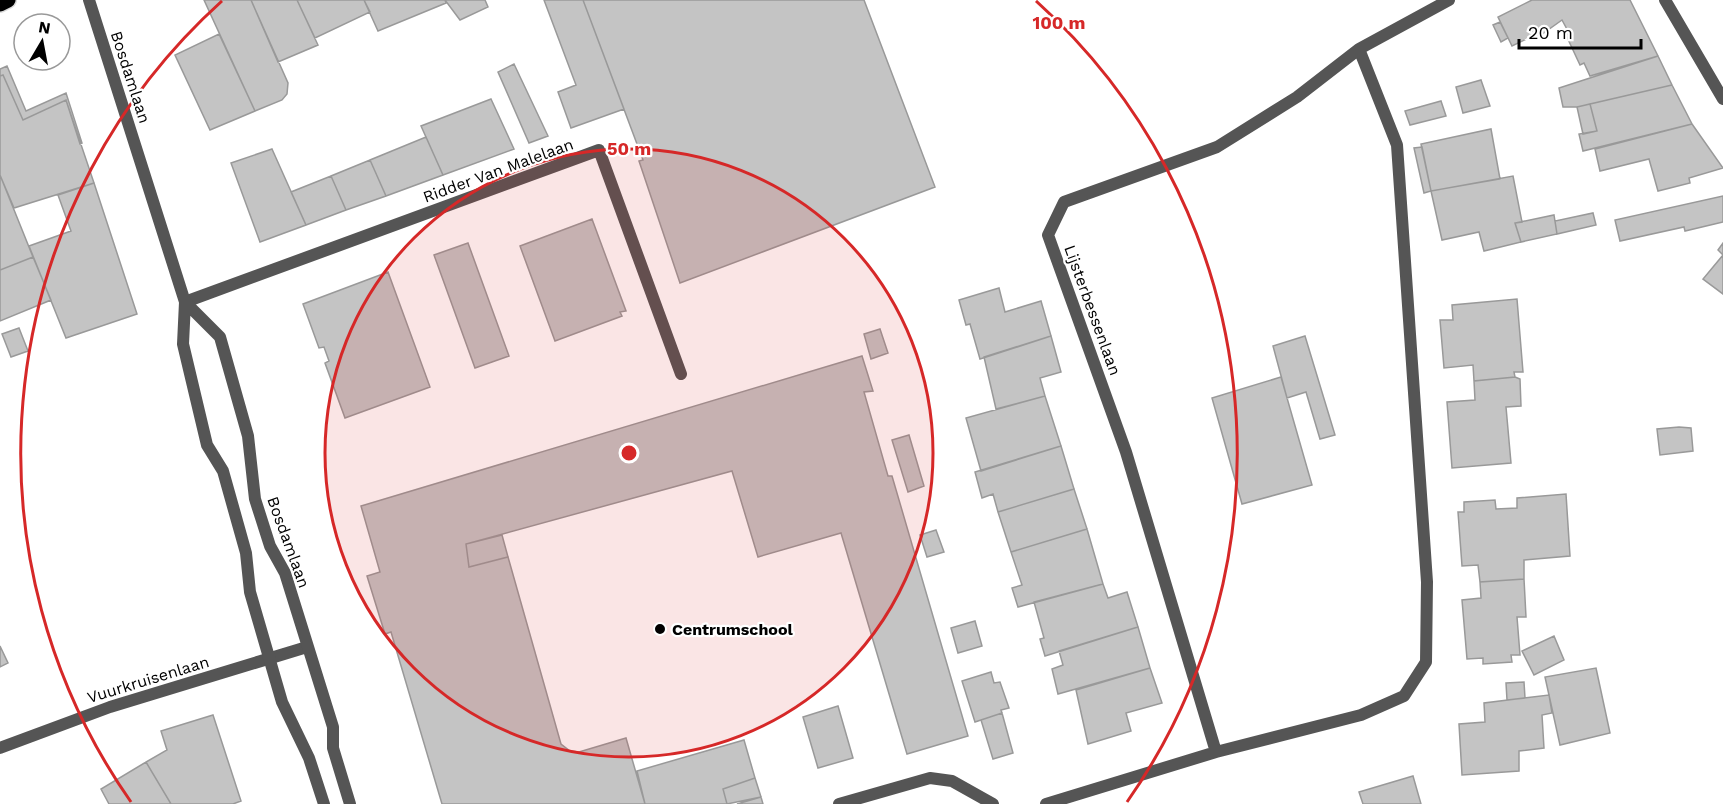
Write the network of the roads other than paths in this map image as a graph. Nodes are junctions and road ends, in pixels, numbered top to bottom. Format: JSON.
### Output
{"nodes":[{"id":1,"x":8,"y":0,"type":"edge"},
{"id":2,"x":89,"y":0,"type":"edge"},
{"id":3,"x":1449,"y":0,"type":"edge"},
{"id":4,"x":1665,"y":0,"type":"edge"},
{"id":5,"x":0,"y":4,"type":"edge"},
{"id":6,"x":1359,"y":49,"type":"junction"},
{"id":7,"x":1723,"y":99,"type":"edge"},
{"id":8,"x":185,"y":302,"type":"junction"},
{"id":9,"x":681,"y":374,"type":"dead end"},
{"id":10,"x":307,"y":647,"type":"junction"},
{"id":11,"x":270,"y":659,"type":"junction"},
{"id":12,"x":0,"y":748,"type":"edge"},
{"id":13,"x":1216,"y":752,"type":"junction"},
{"id":14,"x":324,"y":804,"type":"edge"},
{"id":15,"x":350,"y":804,"type":"edge"},
{"id":16,"x":839,"y":804,"type":"edge"},
{"id":17,"x":993,"y":804,"type":"edge"},
{"id":18,"x":1046,"y":804,"type":"edge"}],
"edges":[{"from":1,"to":5,"type":"main road"},
{"from":2,"to":8,"type":"street","name":"Bosdamlaan"},
{"from":3,"to":6,"type":"street","name":"Lijsterbessenlaan"},
{"from":4,"to":7,"type":"street"},
{"from":6,"to":13,"type":"street"},
{"from":6,"to":13,"type":"street","name":"Lijsterbessenlaan"},
{"from":8,"to":9,"type":"street","name":"Ridder Van Malelaan"},
{"from":8,"to":10,"type":"street","name":"Bosdamlaan"},
{"from":8,"to":11,"type":"street","name":"Bosdamlaan"},
{"from":10,"to":11,"type":"street","name":"Vuurkruisenlaan"},
{"from":10,"to":15,"type":"street","name":"Bosdamlaan"},
{"from":11,"to":12,"type":"street","name":"Vuurkruisenlaan"},
{"from":11,"to":14,"type":"street","name":"Bosdamlaan"},
{"from":13,"to":18,"type":"street"},
{"from":16,"to":17,"type":"street"}]}
